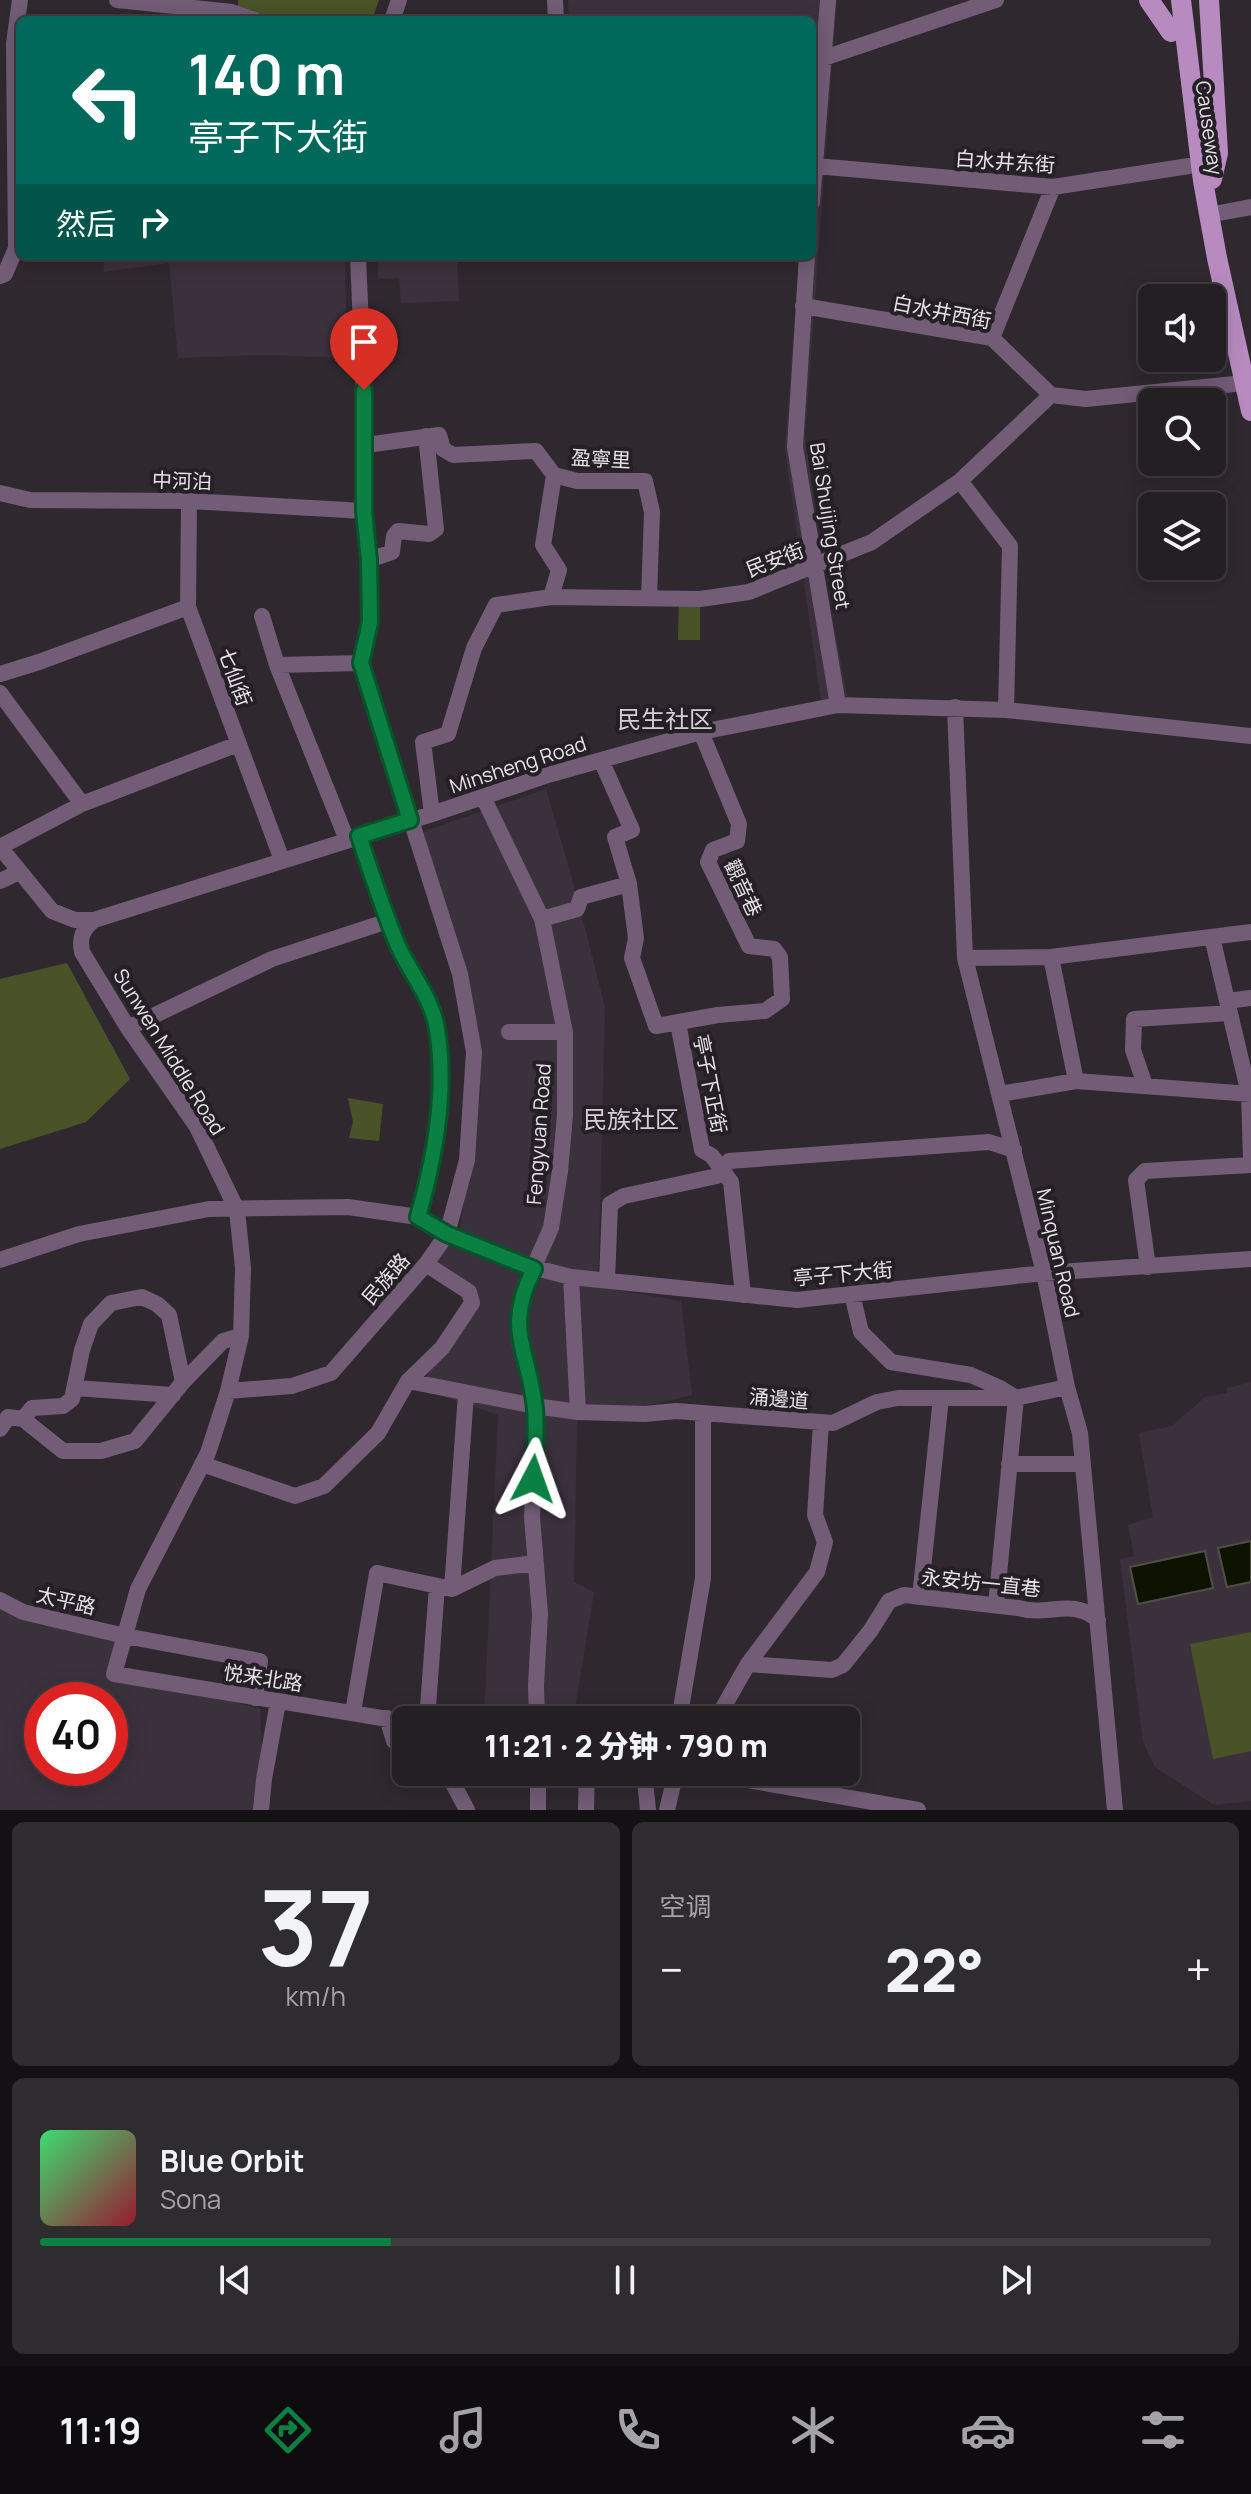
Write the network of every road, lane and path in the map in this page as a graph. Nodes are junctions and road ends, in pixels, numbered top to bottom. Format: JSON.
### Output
{"nodes":[{"id":1,"x":117,"y":0,"type":"edge"},
{"id":2,"x":828,"y":0,"type":"edge"},
{"id":3,"x":996,"y":0,"type":"edge"},
{"id":4,"x":1149,"y":0,"type":"edge"},
{"id":5,"x":1169,"y":0,"type":"edge"},
{"id":6,"x":1181,"y":0,"type":"edge"},
{"id":7,"x":1193,"y":0,"type":"edge"},
{"id":8,"x":1209,"y":0,"type":"edge"},
{"id":9,"x":1220,"y":0,"type":"edge"},
{"id":10,"x":233,"y":6,"type":"edge"},
{"id":11,"x":16,"y":29,"type":"edge"},
{"id":12,"x":1210,"y":30,"type":"junction"},
{"id":13,"x":1171,"y":32,"type":"junction"},
{"id":14,"x":818,"y":58,"type":"edge"},
{"id":15,"x":816,"y":166,"type":"joint"},
{"id":16,"x":1189,"y":166,"type":"junction"},
{"id":17,"x":1212,"y":179,"type":"junction"},
{"id":18,"x":1053,"y":187,"type":"junction"},
{"id":19,"x":1251,"y":207,"type":"edge"},
{"id":20,"x":1219,"y":213,"type":"junction"},
{"id":21,"x":16,"y":248,"type":"edge"},
{"id":22,"x":16,"y":248,"type":"edge"},
{"id":23,"x":1217,"y":258,"type":"junction"},
{"id":24,"x":358,"y":260,"type":"edge"},
{"id":25,"x":807,"y":260,"type":"edge"},
{"id":26,"x":0,"y":276,"type":"edge"},
{"id":27,"x":1229,"y":288,"type":"junction"},
{"id":28,"x":803,"y":306,"type":"junction"},
{"id":29,"x":992,"y":338,"type":"junction"},
{"id":30,"x":1251,"y":353,"type":"edge"},
{"id":31,"x":1244,"y":383,"type":"junction"},
{"id":32,"x":1051,"y":395,"type":"junction"},
{"id":33,"x":1251,"y":411,"type":"edge"},
{"id":34,"x":426,"y":436,"type":"junction"},
{"id":35,"x":366,"y":445,"type":"junction"},
{"id":36,"x":554,"y":475,"type":"junction"},
{"id":37,"x":960,"y":481,"type":"junction"},
{"id":38,"x":0,"y":493,"type":"edge"},
{"id":39,"x":189,"y":501,"type":"junction"},
{"id":40,"x":364,"y":511,"type":"junction"},
{"id":41,"x":387,"y":555,"type":"junction"},
{"id":42,"x":369,"y":560,"type":"junction"},
{"id":43,"x":405,"y":561,"type":"dead end"},
{"id":44,"x":815,"y":566,"type":"junction"},
{"id":45,"x":551,"y":597,"type":"junction"},
{"id":46,"x":649,"y":598,"type":"junction"},
{"id":47,"x":188,"y":607,"type":"junction"},
{"id":48,"x":262,"y":616,"type":"dead end"},
{"id":49,"x":361,"y":663,"type":"junction"},
{"id":50,"x":277,"y":665,"type":"junction"},
{"id":51,"x":0,"y":674,"type":"edge"},
{"id":52,"x":0,"y":693,"type":"edge"},
{"id":53,"x":838,"y":705,"type":"junction"},
{"id":54,"x":955,"y":707,"type":"junction"},
{"id":55,"x":1006,"y":710,"type":"junction"},
{"id":56,"x":701,"y":732,"type":"junction"},
{"id":57,"x":1251,"y":736,"type":"edge"},
{"id":58,"x":238,"y":744,"type":"junction"},
{"id":59,"x":601,"y":760,"type":"junction"},
{"id":60,"x":483,"y":797,"type":"junction"},
{"id":61,"x":82,"y":804,"type":"junction"},
{"id":62,"x":432,"y":814,"type":"junction"},
{"id":63,"x":410,"y":820,"type":"junction"},
{"id":64,"x":353,"y":838,"type":"junction"},
{"id":65,"x":0,"y":847,"type":"edge"},
{"id":66,"x":282,"y":860,"type":"junction"},
{"id":67,"x":19,"y":872,"type":"junction"},
{"id":68,"x":0,"y":881,"type":"edge"},
{"id":69,"x":629,"y":884,"type":"junction"},
{"id":70,"x":542,"y":919,"type":"junction"},
{"id":71,"x":94,"y":920,"type":"junction"},
{"id":72,"x":388,"y":921,"type":"junction"},
{"id":73,"x":1251,"y":932,"type":"edge"},
{"id":74,"x":1212,"y":937,"type":"junction"},
{"id":75,"x":1051,"y":957,"type":"junction"},
{"id":76,"x":965,"y":958,"type":"junction"},
{"id":77,"x":1251,"y":998,"type":"edge"},
{"id":78,"x":1229,"y":1007,"type":"junction"},
{"id":79,"x":678,"y":1023,"type":"junction"},
{"id":80,"x":128,"y":1028,"type":"junction"},
{"id":81,"x":509,"y":1032,"type":"dead end"},
{"id":82,"x":565,"y":1032,"type":"junction"},
{"id":83,"x":1076,"y":1081,"type":"junction"},
{"id":84,"x":1145,"y":1085,"type":"junction"},
{"id":85,"x":1000,"y":1094,"type":"junction"},
{"id":86,"x":1250,"y":1094,"type":"edge"},
{"id":87,"x":1014,"y":1150,"type":"junction"},
{"id":88,"x":1251,"y":1162,"type":"edge"},
{"id":89,"x":722,"y":1170,"type":"junction"},
{"id":90,"x":237,"y":1210,"type":"junction"},
{"id":91,"x":418,"y":1217,"type":"junction"},
{"id":92,"x":447,"y":1234,"type":"junction"},
{"id":93,"x":1251,"y":1259,"type":"edge"},
{"id":94,"x":0,"y":1260,"type":"edge"},
{"id":95,"x":426,"y":1264,"type":"junction"},
{"id":96,"x":1148,"y":1267,"type":"junction"},
{"id":97,"x":534,"y":1269,"type":"junction"},
{"id":98,"x":1044,"y":1273,"type":"junction"},
{"id":99,"x":571,"y":1277,"type":"junction"},
{"id":100,"x":607,"y":1281,"type":"junction"},
{"id":101,"x":852,"y":1294,"type":"junction"},
{"id":102,"x":743,"y":1295,"type":"junction"},
{"id":103,"x":241,"y":1336,"type":"junction"},
{"id":104,"x":408,"y":1381,"type":"junction"},
{"id":105,"x":1067,"y":1387,"type":"junction"},
{"id":106,"x":75,"y":1388,"type":"junction"},
{"id":107,"x":178,"y":1388,"type":"junction"},
{"id":108,"x":228,"y":1391,"type":"junction"},
{"id":109,"x":466,"y":1394,"type":"junction"},
{"id":110,"x":941,"y":1398,"type":"junction"},
{"id":111,"x":1016,"y":1398,"type":"junction"},
{"id":112,"x":535,"y":1406,"type":"junction"},
{"id":113,"x":578,"y":1412,"type":"junction"},
{"id":114,"x":703,"y":1413,"type":"junction"},
{"id":115,"x":23,"y":1419,"type":"junction"},
{"id":116,"x":821,"y":1423,"type":"junction"},
{"id":117,"x":0,"y":1429,"type":"edge"},
{"id":118,"x":202,"y":1464,"type":"junction"},
{"id":119,"x":1009,"y":1464,"type":"junction"},
{"id":120,"x":1083,"y":1464,"type":"junction"},
{"id":121,"x":536,"y":1563,"type":"junction"},
{"id":122,"x":444,"y":1587,"type":"junction"},
{"id":123,"x":920,"y":1597,"type":"junction"},
{"id":124,"x":0,"y":1600,"type":"edge"},
{"id":125,"x":996,"y":1605,"type":"junction"},
{"id":126,"x":1098,"y":1620,"type":"junction"},
{"id":127,"x":125,"y":1636,"type":"junction"},
{"id":128,"x":748,"y":1664,"type":"junction"},
{"id":129,"x":114,"y":1674,"type":"joint"},
{"id":130,"x":255,"y":1698,"type":"junction"},
{"id":131,"x":278,"y":1702,"type":"junction"},
{"id":132,"x":429,"y":1706,"type":"edge"},
{"id":133,"x":537,"y":1706,"type":"edge"},
{"id":134,"x":681,"y":1706,"type":"edge"},
{"id":135,"x":724,"y":1706,"type":"edge"},
{"id":136,"x":353,"y":1712,"type":"junction"},
{"id":137,"x":387,"y":1718,"type":"junction"},
{"id":138,"x":392,"y":1719,"type":"edge"},
{"id":139,"x":392,"y":1734,"type":"edge"},
{"id":140,"x":454,"y":1786,"type":"edge"},
{"id":141,"x":538,"y":1786,"type":"edge"},
{"id":142,"x":587,"y":1786,"type":"edge"},
{"id":143,"x":646,"y":1786,"type":"edge"},
{"id":144,"x":673,"y":1786,"type":"edge"},
{"id":145,"x":782,"y":1786,"type":"edge"},
{"id":146,"x":261,"y":1810,"type":"edge"},
{"id":147,"x":467,"y":1810,"type":"edge"},
{"id":148,"x":538,"y":1810,"type":"edge"},
{"id":149,"x":586,"y":1810,"type":"edge"},
{"id":150,"x":648,"y":1810,"type":"edge"},
{"id":151,"x":667,"y":1810,"type":"edge"},
{"id":152,"x":918,"y":1810,"type":"edge"},
{"id":153,"x":1115,"y":1810,"type":"edge"}],
"edges":[{"from":1,"to":10,"type":"street"},
{"from":2,"to":14,"type":"street"},
{"from":3,"to":14,"type":"street"},
{"from":4,"to":13,"type":"main road"},
{"from":5,"to":13,"type":"main road","name":"Causeway"},
{"from":6,"to":23,"type":"main road"},
{"from":7,"to":17,"type":"main road"},
{"from":8,"to":12,"type":"main road","name":"Causeway"},
{"from":9,"to":12,"type":"main road"},
{"from":11,"to":21,"type":"street"},
{"from":12,"to":17,"type":"main road","name":"Causeway"},
{"from":13,"to":16,"type":"main road","name":"Causeway"},
{"from":14,"to":15,"type":"street"},
{"from":15,"to":18,"type":"street","name":"白水井东街"},
{"from":16,"to":18,"type":"street","name":"白水井东街"},
{"from":16,"to":23,"type":"main road","name":"Causeway"},
{"from":17,"to":20,"type":"main road"},
{"from":18,"to":29,"type":"street"},
{"from":19,"to":20,"type":"street"},
{"from":20,"to":27,"type":"main road"},
{"from":22,"to":26,"type":"street"},
{"from":23,"to":27,"type":"main road"},
{"from":24,"to":35,"type":"street"},
{"from":25,"to":28,"type":"street","name":"Bai Shuijing Street"},
{"from":27,"to":30,"type":"main road"},
{"from":27,"to":31,"type":"main road"},
{"from":28,"to":29,"type":"street","name":"白水井西街"},
{"from":28,"to":44,"type":"street","name":"Bai Shuijing Street"},
{"from":29,"to":32,"type":"street","name":"白水井西街"},
{"from":31,"to":32,"type":"street"},
{"from":31,"to":33,"type":"main road"},
{"from":32,"to":37,"type":"street","name":"民安街"},
{"from":34,"to":35,"type":"street"},
{"from":34,"to":36,"type":"street","name":"盈寧里"},
{"from":34,"to":41,"type":"street"},
{"from":35,"to":40,"type":"street"},
{"from":36,"to":45,"type":"street"},
{"from":36,"to":46,"type":"street","name":"盈寧里"},
{"from":37,"to":44,"type":"street","name":"民安街"},
{"from":37,"to":55,"type":"street"},
{"from":38,"to":39,"type":"street","name":"中河泊"},
{"from":39,"to":40,"type":"street","name":"中河泊"},
{"from":39,"to":47,"type":"street","name":"七仙街"},
{"from":40,"to":42,"type":"street"},
{"from":41,"to":42,"type":"street"},
{"from":41,"to":43,"type":"street"},
{"from":42,"to":49,"type":"street"},
{"from":44,"to":46,"type":"street","name":"民安街"},
{"from":44,"to":53,"type":"street","name":"Bai Shuijing Street"},
{"from":45,"to":46,"type":"street","name":"民安街"},
{"from":45,"to":62,"type":"street","name":"民安街"},
{"from":47,"to":51,"type":"street"},
{"from":47,"to":58,"type":"street","name":"七仙街"},
{"from":48,"to":50,"type":"street"},
{"from":49,"to":50,"type":"street"},
{"from":49,"to":63,"type":"street","name":"民族路"},
{"from":50,"to":64,"type":"street"},
{"from":52,"to":61,"type":"street"},
{"from":53,"to":54,"type":"street","name":"Minsheng Road"},
{"from":53,"to":56,"type":"street","name":"Minsheng Road"},
{"from":54,"to":55,"type":"street","name":"Minsheng Road"},
{"from":54,"to":76,"type":"street","name":"Minquan Road"},
{"from":55,"to":57,"type":"street","name":"Minsheng Road"},
{"from":56,"to":59,"type":"street","name":"Minsheng Road"},
{"from":56,"to":79,"type":"street","name":"觀音巷"},
{"from":58,"to":61,"type":"street"},
{"from":58,"to":66,"type":"street","name":"七仙街"},
{"from":59,"to":60,"type":"street","name":"Minsheng Road"},
{"from":59,"to":69,"type":"street","name":"亭子下正街"},
{"from":60,"to":62,"type":"street","name":"Minsheng Road"},
{"from":60,"to":70,"type":"street","name":"Fengyuan Road"},
{"from":61,"to":65,"type":"street"},
{"from":62,"to":63,"type":"street","name":"Minsheng Road"},
{"from":63,"to":64,"type":"street","name":"Minsheng Road"},
{"from":63,"to":92,"type":"street","name":"民族路"},
{"from":64,"to":66,"type":"street","name":"Minsheng Road"},
{"from":64,"to":72,"type":"street"},
{"from":65,"to":67,"type":"street"},
{"from":66,"to":71,"type":"street","name":"Minsheng Road"},
{"from":67,"to":68,"type":"street"},
{"from":67,"to":71,"type":"street"},
{"from":69,"to":70,"type":"street"},
{"from":69,"to":79,"type":"street","name":"亭子下正街"},
{"from":70,"to":82,"type":"street","name":"Fengyuan Road"},
{"from":71,"to":80,"type":"street","name":"Sunwen Middle Road"},
{"from":72,"to":80,"type":"street"},
{"from":72,"to":91,"type":"street"},
{"from":73,"to":74,"type":"street"},
{"from":74,"to":75,"type":"street"},
{"from":74,"to":78,"type":"street"},
{"from":75,"to":76,"type":"street"},
{"from":75,"to":83,"type":"street"},
{"from":76,"to":85,"type":"street","name":"Minquan Road"},
{"from":77,"to":78,"type":"street"},
{"from":78,"to":84,"type":"street"},
{"from":78,"to":86,"type":"street"},
{"from":79,"to":89,"type":"street","name":"亭子下正街"},
{"from":80,"to":90,"type":"street","name":"Sunwen Middle Road"},
{"from":81,"to":82,"type":"street"},
{"from":82,"to":97,"type":"street","name":"Fengyuan Road"},
{"from":83,"to":84,"type":"street"},
{"from":83,"to":85,"type":"street"},
{"from":84,"to":86,"type":"street"},
{"from":85,"to":87,"type":"street","name":"Minquan Road"},
{"from":86,"to":88,"type":"street"},
{"from":87,"to":89,"type":"street"},
{"from":87,"to":98,"type":"street","name":"Minquan Road"},
{"from":88,"to":96,"type":"street"},
{"from":89,"to":100,"type":"street"},
{"from":89,"to":102,"type":"street","name":"亭子下正街"},
{"from":90,"to":91,"type":"street"},
{"from":90,"to":94,"type":"street"},
{"from":90,"to":103,"type":"street","name":"Sunwen Middle Road"},
{"from":91,"to":92,"type":"street","name":"亭子下大街"},
{"from":92,"to":95,"type":"street","name":"民族路"},
{"from":92,"to":97,"type":"street","name":"亭子下大街"},
{"from":93,"to":96,"type":"street","name":"亭子下大街"},
{"from":95,"to":104,"type":"street"},
{"from":95,"to":108,"type":"street","name":"民族路"},
{"from":96,"to":98,"type":"street","name":"亭子下大街"},
{"from":97,"to":99,"type":"street","name":"亭子下大街"},
{"from":97,"to":112,"type":"street","name":"Fengyuan Road"},
{"from":98,"to":101,"type":"street","name":"亭子下大街"},
{"from":98,"to":105,"type":"street","name":"Minquan Road"},
{"from":99,"to":100,"type":"street","name":"亭子下大街"},
{"from":99,"to":113,"type":"street"},
{"from":100,"to":102,"type":"street","name":"亭子下大街"},
{"from":101,"to":102,"type":"street","name":"亭子下大街"},
{"from":101,"to":111,"type":"street"},
{"from":103,"to":107,"type":"street"},
{"from":103,"to":108,"type":"street","name":"Sunwen Middle Road"},
{"from":104,"to":109,"type":"street","name":"涌邊道"},
{"from":104,"to":118,"type":"street"},
{"from":105,"to":111,"type":"street","name":"涌邊道"},
{"from":105,"to":120,"type":"street","name":"Minquan Road"},
{"from":106,"to":107,"type":"street"},
{"from":106,"to":107,"type":"street"},
{"from":106,"to":115,"type":"street"},
{"from":107,"to":115,"type":"street"},
{"from":108,"to":118,"type":"street","name":"Sunwen Middle Road"},
{"from":109,"to":112,"type":"street","name":"涌邊道"},
{"from":109,"to":122,"type":"street"},
{"from":110,"to":111,"type":"street","name":"涌邊道"},
{"from":110,"to":116,"type":"street","name":"涌邊道"},
{"from":110,"to":123,"type":"street"},
{"from":111,"to":119,"type":"street"},
{"from":112,"to":113,"type":"street","name":"涌邊道"},
{"from":112,"to":121,"type":"street","name":"Fengyuan Road"},
{"from":113,"to":114,"type":"street","name":"涌邊道"},
{"from":114,"to":116,"type":"street","name":"涌邊道"},
{"from":114,"to":134,"type":"street"},
{"from":115,"to":117,"type":"street"},
{"from":116,"to":128,"type":"street"},
{"from":118,"to":127,"type":"street","name":"Sunwen Middle Road"},
{"from":119,"to":120,"type":"street"},
{"from":119,"to":125,"type":"street"},
{"from":120,"to":126,"type":"street","name":"Minquan Road"},
{"from":121,"to":122,"type":"street"},
{"from":121,"to":133,"type":"street","name":"Fengyuan Road"},
{"from":122,"to":132,"type":"street"},
{"from":122,"to":136,"type":"street"},
{"from":123,"to":125,"type":"street","name":"永安坊一直巷"},
{"from":123,"to":128,"type":"street","name":"永安坊一直巷"},
{"from":124,"to":127,"type":"street","name":"太平路"},
{"from":125,"to":126,"type":"street","name":"永安坊一直巷"},
{"from":126,"to":153,"type":"street","name":"Minquan Road"},
{"from":127,"to":129,"type":"street","name":"Sunwen Middle Road"},
{"from":127,"to":130,"type":"street","name":"太平路"},
{"from":128,"to":135,"type":"street"},
{"from":129,"to":130,"type":"street","name":"悦来北路"},
{"from":130,"to":131,"type":"street","name":"悦来北路"},
{"from":131,"to":136,"type":"street","name":"悦来北路"},
{"from":131,"to":146,"type":"street"},
{"from":136,"to":137,"type":"street","name":"悦来北路"},
{"from":137,"to":138,"type":"street","name":"悦来北路"},
{"from":137,"to":139,"type":"street"},
{"from":140,"to":147,"type":"street"},
{"from":141,"to":148,"type":"street"},
{"from":142,"to":149,"type":"street"},
{"from":143,"to":150,"type":"street"},
{"from":144,"to":151,"type":"street"},
{"from":145,"to":152,"type":"street"}]}
